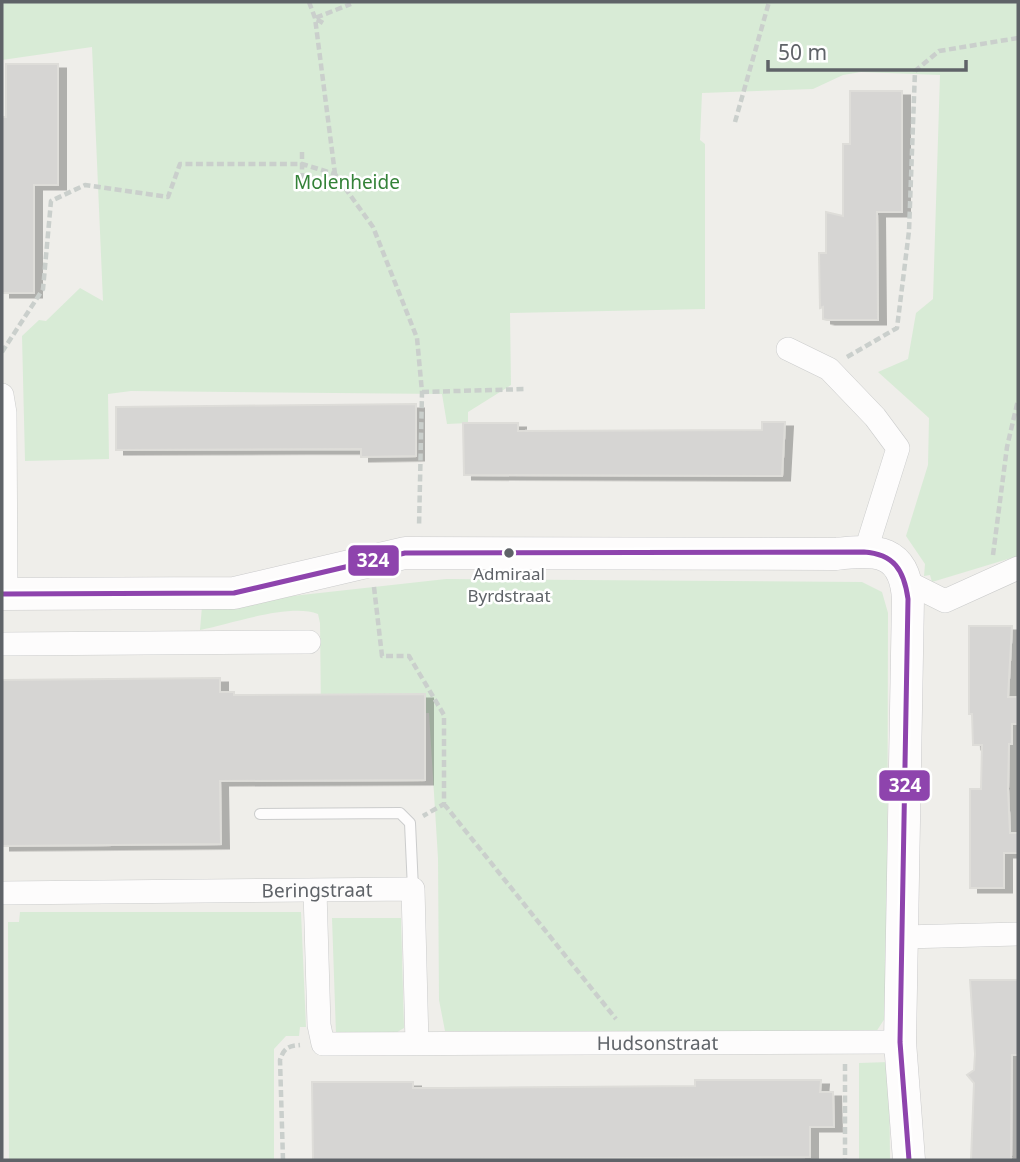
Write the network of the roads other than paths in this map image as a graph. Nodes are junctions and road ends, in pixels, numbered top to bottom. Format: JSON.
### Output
{"nodes":[{"id":1,"x":788,"y":349,"type":"dead end"},
{"id":2,"x":2,"y":395,"type":"edge"},
{"id":3,"x":866,"y":550,"type":"junction"},
{"id":4,"x":1018,"y":568,"type":"edge"},
{"id":5,"x":907,"y":582,"type":"junction"},
{"id":6,"x":4,"y":594,"type":"edge"},
{"id":7,"x":309,"y":642,"type":"dead end"},
{"id":8,"x":2,"y":644,"type":"edge"},
{"id":9,"x":260,"y":814,"type":"dead end"},
{"id":10,"x":413,"y":889,"type":"junction"},
{"id":11,"x":315,"y":891,"type":"junction"},
{"id":12,"x":2,"y":893,"type":"edge"},
{"id":13,"x":1018,"y":934,"type":"edge"},
{"id":14,"x":904,"y":937,"type":"junction"},
{"id":15,"x":900,"y":1042,"type":"junction"},
{"id":16,"x":417,"y":1043,"type":"junction"},
{"id":17,"x":909,"y":1160,"type":"edge"}],
"edges":[{"from":1,"to":3,"type":"street"},
{"from":2,"to":6,"type":"street"},
{"from":3,"to":5,"type":"street"},
{"from":3,"to":6,"type":"street"},
{"from":4,"to":5,"type":"street"},
{"from":5,"to":14,"type":"street"},
{"from":7,"to":8,"type":"street"},
{"from":9,"to":10,"type":"lane"},
{"from":10,"to":11,"type":"street","name":"Beringstraat"},
{"from":10,"to":16,"type":"street"},
{"from":11,"to":12,"type":"street","name":"Beringstraat"},
{"from":11,"to":16,"type":"street","name":"Hudsonstraat"},
{"from":13,"to":14,"type":"street"},
{"from":14,"to":15,"type":"street"},
{"from":15,"to":16,"type":"street","name":"Hudsonstraat"},
{"from":15,"to":17,"type":"street"}]}
